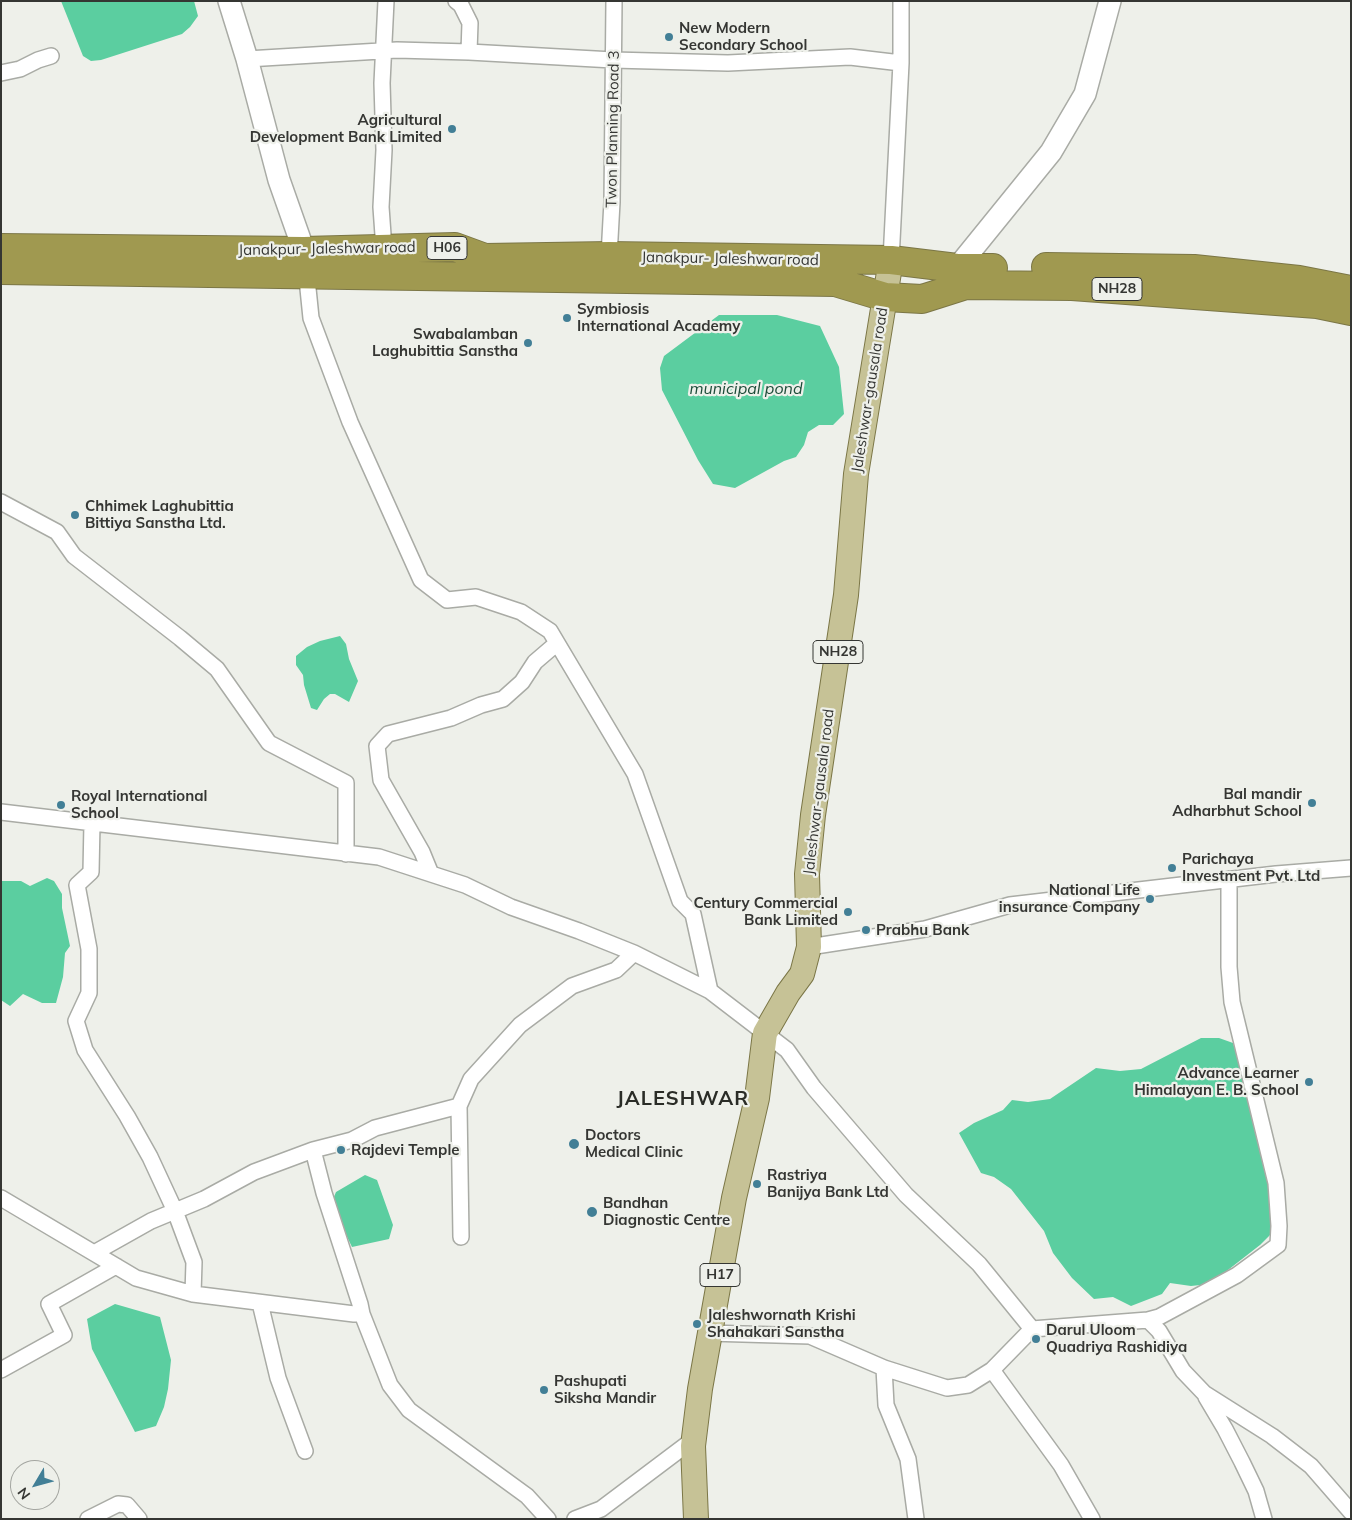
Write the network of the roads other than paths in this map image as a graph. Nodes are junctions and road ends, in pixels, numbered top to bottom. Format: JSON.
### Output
{"nodes":[{"id":1,"x":229,"y":1,"type":"edge"},
{"id":2,"x":386,"y":1,"type":"edge"},
{"id":3,"x":456,"y":1,"type":"edge"},
{"id":4,"x":614,"y":1,"type":"edge"},
{"id":5,"x":901,"y":1,"type":"edge"},
{"id":6,"x":1110,"y":1,"type":"edge"},
{"id":7,"x":384,"y":51,"type":"junction"},
{"id":8,"x":469,"y":52,"type":"junction"},
{"id":9,"x":51,"y":56,"type":"dead end"},
{"id":10,"x":247,"y":59,"type":"junction"},
{"id":11,"x":613,"y":60,"type":"junction"},
{"id":12,"x":901,"y":63,"type":"junction"},
{"id":13,"x":1,"y":73,"type":"edge"},
{"id":14,"x":1,"y":248,"type":"edge"},
{"id":15,"x":384,"y":249,"type":"junction"},
{"id":16,"x":609,"y":256,"type":"junction"},
{"id":17,"x":891,"y":260,"type":"junction"},
{"id":18,"x":305,"y":263,"type":"junction"},
{"id":19,"x":957,"y":268,"type":"junction"},
{"id":20,"x":1,"y":270,"type":"edge"},
{"id":21,"x":1351,"y":290,"type":"edge"},
{"id":22,"x":885,"y":297,"type":"junction"},
{"id":23,"x":1351,"y":311,"type":"edge"},
{"id":24,"x":1,"y":502,"type":"edge"},
{"id":25,"x":556,"y":644,"type":"junction"},
{"id":26,"x":1,"y":812,"type":"edge"},
{"id":27,"x":92,"y":823,"type":"junction"},
{"id":28,"x":346,"y":854,"type":"junction"},
{"id":29,"x":1351,"y":868,"type":"edge"},
{"id":30,"x":430,"y":874,"type":"junction"},
{"id":31,"x":1229,"y":879,"type":"junction"},
{"id":32,"x":810,"y":947,"type":"junction"},
{"id":33,"x":634,"y":953,"type":"junction"},
{"id":34,"x":710,"y":991,"type":"junction"},
{"id":35,"x":764,"y":1034,"type":"junction"},
{"id":36,"x":459,"y":1106,"type":"junction"},
{"id":37,"x":313,"y":1150,"type":"junction"},
{"id":38,"x":1,"y":1198,"type":"edge"},
{"id":39,"x":175,"y":1211,"type":"junction"},
{"id":40,"x":461,"y":1237,"type":"dead end"},
{"id":41,"x":94,"y":1253,"type":"junction"},
{"id":42,"x":116,"y":1266,"type":"junction"},
{"id":43,"x":193,"y":1294,"type":"junction"},
{"id":44,"x":260,"y":1303,"type":"junction"},
{"id":45,"x":362,"y":1314,"type":"junction"},
{"id":46,"x":1148,"y":1320,"type":"junction"},
{"id":47,"x":1032,"y":1329,"type":"junction"},
{"id":48,"x":709,"y":1334,"type":"junction"},
{"id":49,"x":884,"y":1368,"type":"junction"},
{"id":50,"x":1,"y":1370,"type":"edge"},
{"id":51,"x":992,"y":1370,"type":"junction"},
{"id":52,"x":1204,"y":1393,"type":"junction"},
{"id":53,"x":694,"y":1439,"type":"junction"},
{"id":54,"x":305,"y":1451,"type":"dead end"},
{"id":55,"x":1351,"y":1512,"type":"edge"},
{"id":56,"x":88,"y":1519,"type":"edge"},
{"id":57,"x":139,"y":1519,"type":"edge"},
{"id":58,"x":548,"y":1519,"type":"edge"},
{"id":59,"x":575,"y":1519,"type":"edge"},
{"id":60,"x":696,"y":1519,"type":"edge"},
{"id":61,"x":916,"y":1519,"type":"edge"},
{"id":62,"x":1092,"y":1519,"type":"edge"},
{"id":63,"x":1264,"y":1519,"type":"edge"}],
"edges":[{"from":1,"to":10,"type":"main road"},
{"from":2,"to":7,"type":"street"},
{"from":3,"to":8,"type":"street"},
{"from":4,"to":11,"type":"street","name":"Twon Planning Road 3"},
{"from":5,"to":12,"type":"street"},
{"from":6,"to":19,"type":"main road"},
{"from":7,"to":8,"type":"street"},
{"from":7,"to":10,"type":"street"},
{"from":7,"to":15,"type":"street"},
{"from":8,"to":11,"type":"street"},
{"from":9,"to":13,"type":"street"},
{"from":10,"to":18,"type":"main road"},
{"from":11,"to":12,"type":"street"},
{"from":11,"to":16,"type":"street","name":"Twon Planning Road 3"},
{"from":12,"to":17,"type":"street"},
{"from":14,"to":18,"type":"highway","name":"Janakpur- Jaleshwar road","number":"H06"},
{"from":15,"to":16,"type":"highway","name":"Janakpur- Jaleshwar road","number":"H06"},
{"from":15,"to":18,"type":"highway","name":"Janakpur- Jaleshwar road","number":"H06"},
{"from":16,"to":17,"type":"highway","name":"Janakpur- Jaleshwar road","number":"H06"},
{"from":17,"to":19,"type":"highway","number":"NH28"},
{"from":17,"to":22,"type":"main road","name":"Jaleshwar-gausala road","number":"NH28"},
{"from":18,"to":20,"type":"highway","number":"H06"},
{"from":18,"to":22,"type":"highway","number":"H06"},
{"from":18,"to":25,"type":"street"},
{"from":19,"to":21,"type":"highway","number":"NH28"},
{"from":22,"to":23,"type":"highway","number":"NH28"},
{"from":22,"to":32,"type":"main road","name":"Jaleshwar-gausala road","number":"NH28"},
{"from":24,"to":28,"type":"street"},
{"from":25,"to":30,"type":"street"},
{"from":25,"to":34,"type":"street"},
{"from":26,"to":27,"type":"street"},
{"from":27,"to":28,"type":"street"},
{"from":27,"to":39,"type":"street"},
{"from":28,"to":30,"type":"street"},
{"from":29,"to":31,"type":"street"},
{"from":30,"to":33,"type":"street"},
{"from":31,"to":32,"type":"street"},
{"from":31,"to":46,"type":"street"},
{"from":32,"to":35,"type":"main road","name":"Jaleshwar-gausala road","number":"NH28"},
{"from":33,"to":34,"type":"street"},
{"from":33,"to":36,"type":"street"},
{"from":34,"to":35,"type":"street"},
{"from":35,"to":47,"type":"street"},
{"from":35,"to":48,"type":"main road","name":"Jaleshwar-gausala road","number":"H17"},
{"from":36,"to":37,"type":"street"},
{"from":36,"to":40,"type":"street"},
{"from":37,"to":39,"type":"street"},
{"from":37,"to":45,"type":"street"},
{"from":38,"to":41,"type":"street"},
{"from":39,"to":41,"type":"street"},
{"from":39,"to":43,"type":"street"},
{"from":41,"to":42,"type":"street"},
{"from":42,"to":43,"type":"street"},
{"from":42,"to":50,"type":"street"},
{"from":43,"to":44,"type":"street"},
{"from":44,"to":45,"type":"street"},
{"from":44,"to":54,"type":"street"},
{"from":45,"to":58,"type":"street"},
{"from":46,"to":47,"type":"street"},
{"from":46,"to":52,"type":"street"},
{"from":47,"to":51,"type":"street"},
{"from":48,"to":49,"type":"street"},
{"from":48,"to":53,"type":"main road","name":"Jaleshwar-gausala road","number":"H17"},
{"from":49,"to":51,"type":"street"},
{"from":49,"to":61,"type":"street"},
{"from":51,"to":62,"type":"street"},
{"from":52,"to":55,"type":"street"},
{"from":52,"to":63,"type":"street"},
{"from":53,"to":59,"type":"street"},
{"from":53,"to":60,"type":"main road","name":"Jaleshwar-gausala road","number":"H17"},
{"from":56,"to":57,"type":"street"}]}
